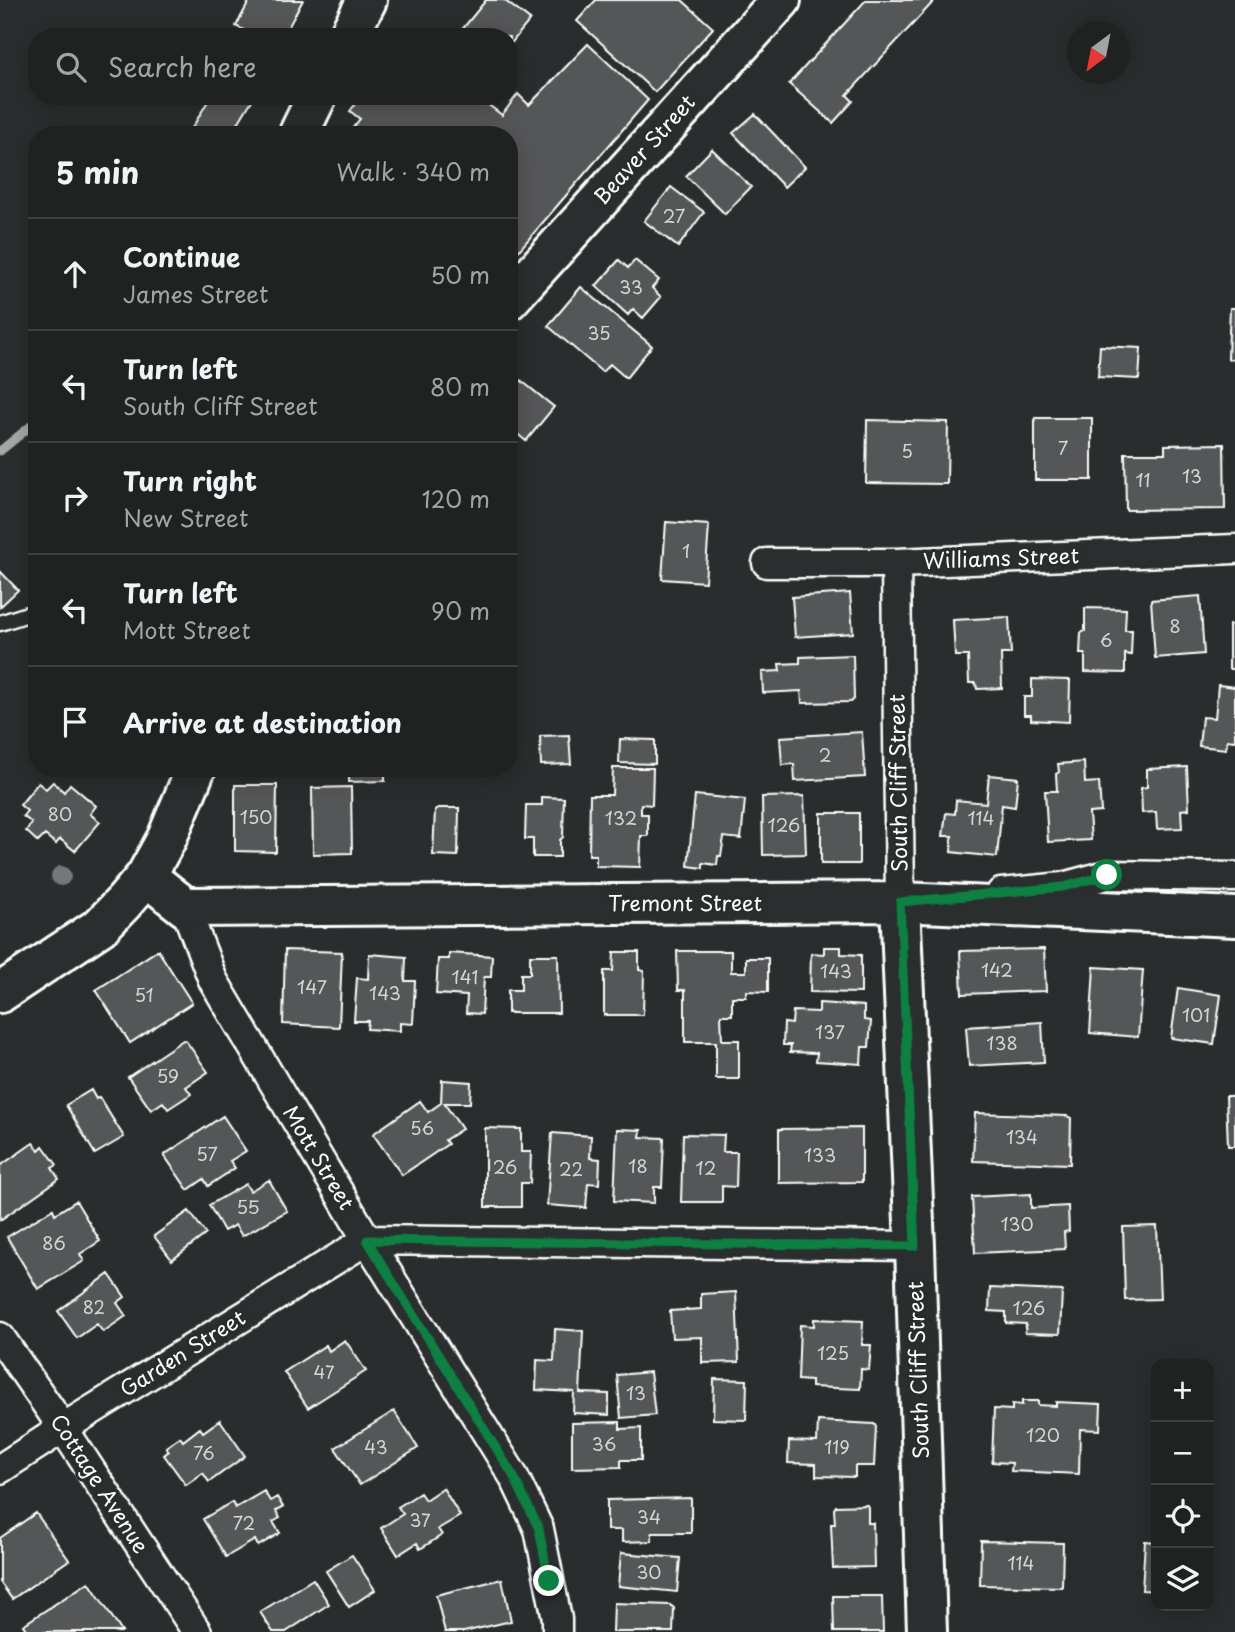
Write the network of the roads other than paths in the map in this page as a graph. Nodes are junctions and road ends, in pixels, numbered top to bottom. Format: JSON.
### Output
{"nodes":[{"id":1,"x":367,"y":0,"type":"edge"},
{"id":2,"x":781,"y":0,"type":"edge"},
{"id":3,"x":353,"y":28,"type":"edge"},
{"id":4,"x":313,"y":105,"type":"edge"},
{"id":5,"x":302,"y":126,"type":"edge"},
{"id":6,"x":518,"y":290,"type":"edge"},
{"id":7,"x":1235,"y":549,"type":"edge"},
{"id":8,"x":767,"y":563,"type":"dead end"},
{"id":9,"x":896,"y":563,"type":"junction"},
{"id":10,"x":28,"y":614,"type":"edge"},
{"id":11,"x":0,"y":623,"type":"edge"},
{"id":12,"x":191,"y":777,"type":"edge"},
{"id":13,"x":146,"y":876,"type":"junction"},
{"id":14,"x":1235,"y":877,"type":"edge"},
{"id":15,"x":900,"y":902,"type":"junction"},
{"id":16,"x":185,"y":907,"type":"junction"},
{"id":17,"x":1235,"y":917,"type":"edge"},
{"id":18,"x":0,"y":993,"type":"edge"},
{"id":19,"x":367,"y":1240,"type":"junction"},
{"id":20,"x":915,"y":1246,"type":"junction"},
{"id":21,"x":0,"y":1337,"type":"edge"},
{"id":22,"x":63,"y":1428,"type":"junction"},
{"id":23,"x":0,"y":1469,"type":"edge"},
{"id":24,"x":197,"y":1632,"type":"edge"},
{"id":25,"x":557,"y":1632,"type":"edge"},
{"id":26,"x":927,"y":1632,"type":"edge"}],
"edges":[{"from":1,"to":3,"type":"street"},
{"from":2,"to":6,"type":"street","name":"Beaver Street"},
{"from":4,"to":5,"type":"street"},
{"from":7,"to":9,"type":"street","name":"Williams Street"},
{"from":8,"to":9,"type":"street","name":"Williams Street"},
{"from":9,"to":15,"type":"street","name":"South Cliff Street"},
{"from":10,"to":11,"type":"lane"},
{"from":12,"to":13,"type":"street"},
{"from":13,"to":16,"type":"street"},
{"from":13,"to":18,"type":"street"},
{"from":14,"to":15,"type":"street"},
{"from":15,"to":16,"type":"street","name":"Tremont Street"},
{"from":15,"to":17,"type":"street","name":"Tremont Street"},
{"from":15,"to":20,"type":"street","name":"South Cliff Street"},
{"from":16,"to":19,"type":"street","name":"Mott Street"},
{"from":19,"to":20,"type":"street"},
{"from":19,"to":22,"type":"street","name":"Garden Street"},
{"from":19,"to":25,"type":"street","name":"Mott Street"},
{"from":20,"to":26,"type":"street","name":"South Cliff Street"},
{"from":21,"to":22,"type":"street","name":"Cottage Avenue"},
{"from":22,"to":23,"type":"street","name":"Garden Street"},
{"from":22,"to":24,"type":"street","name":"Cottage Avenue"}]}
